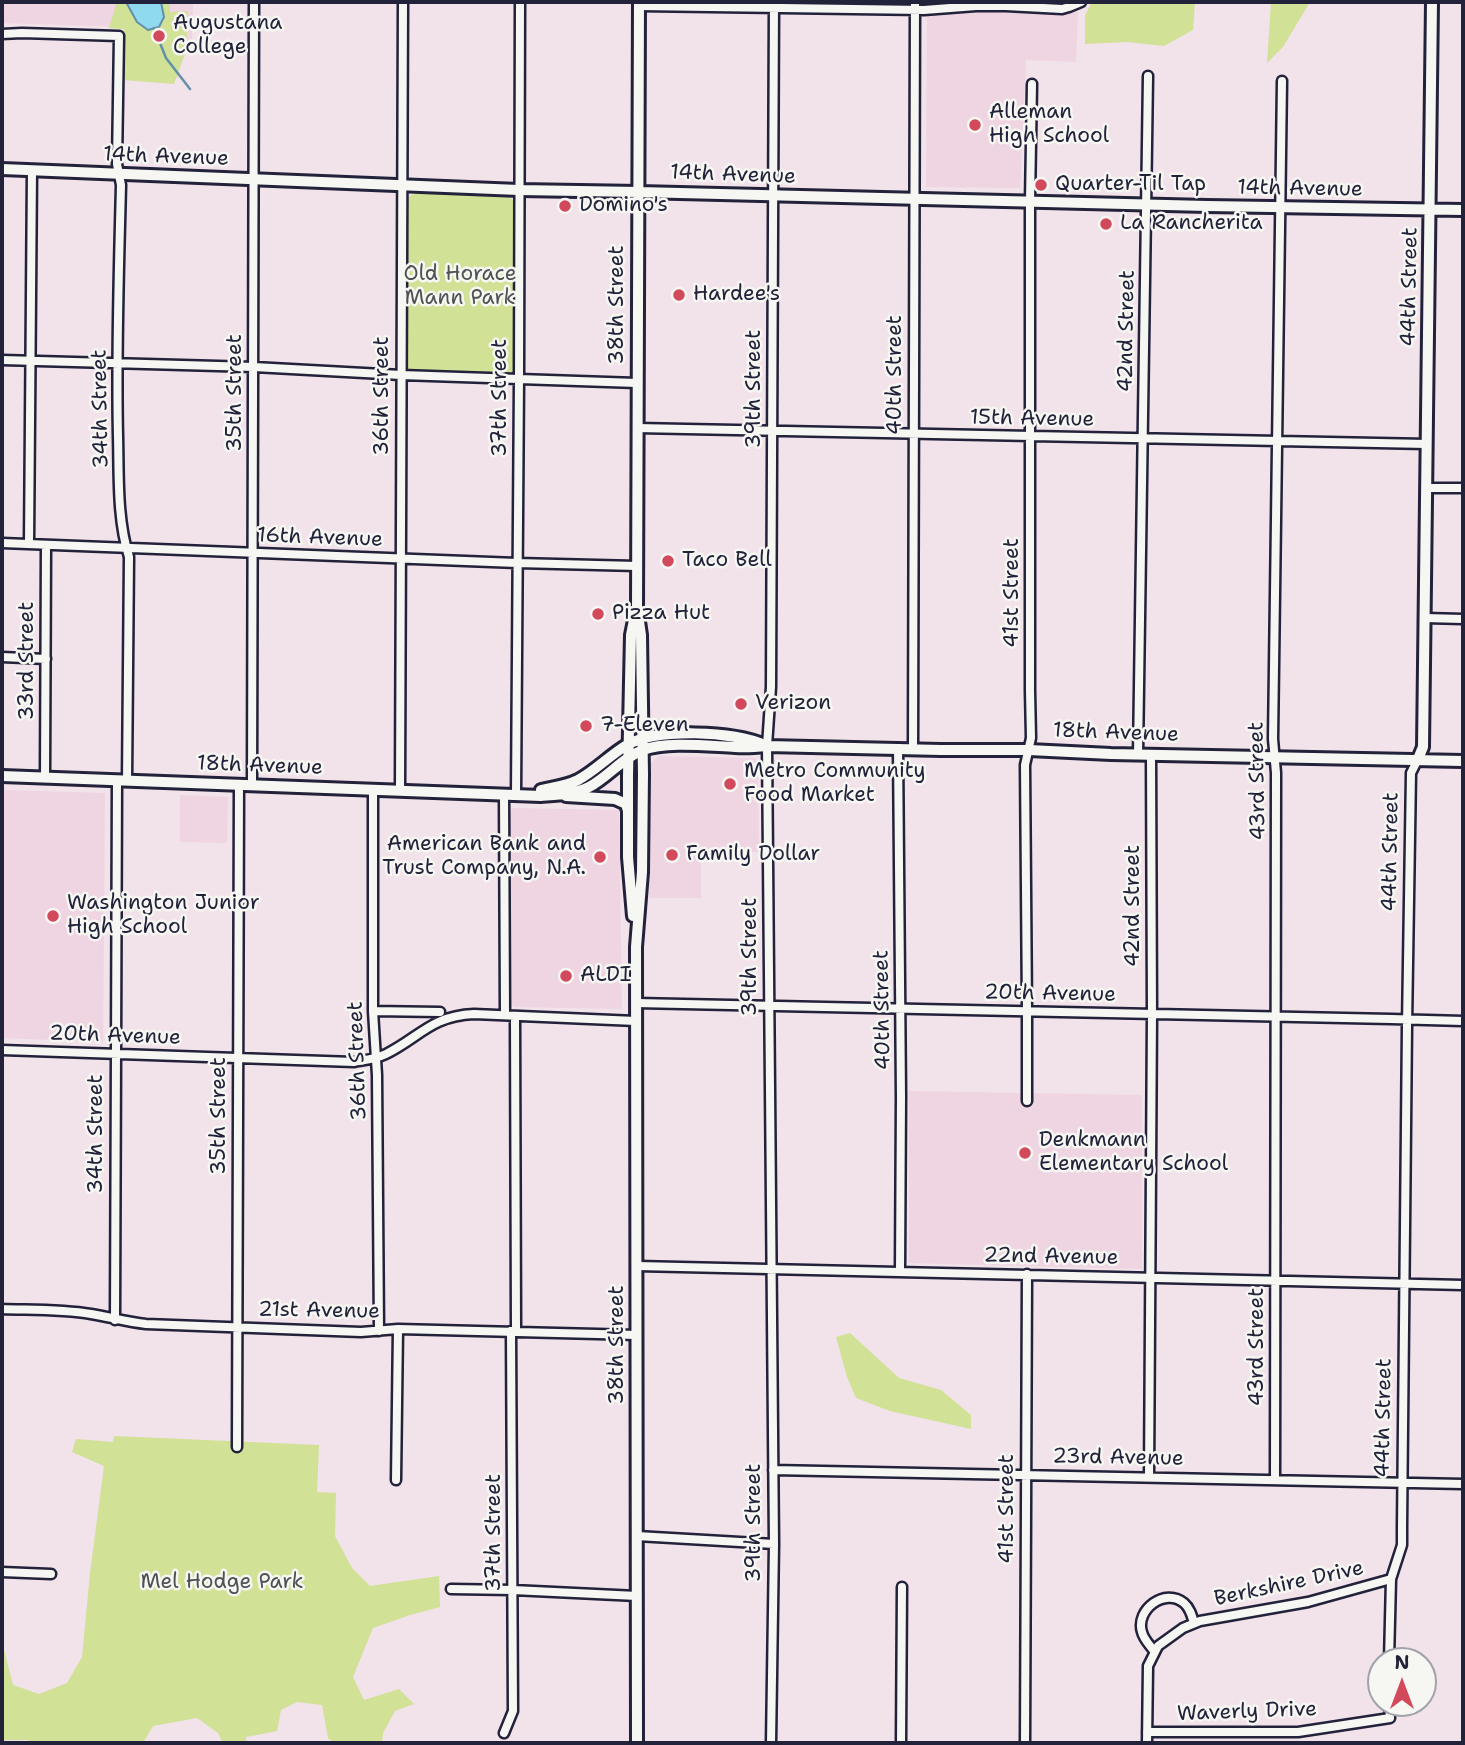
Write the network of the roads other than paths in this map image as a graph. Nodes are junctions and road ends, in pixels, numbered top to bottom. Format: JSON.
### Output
{"nodes":[{"id":1,"x":254,"y":2,"type":"edge"},
{"id":2,"x":403,"y":2,"type":"edge"},
{"id":3,"x":520,"y":2,"type":"edge"},
{"id":4,"x":1081,"y":2,"type":"edge"},
{"id":5,"x":1432,"y":2,"type":"edge"},
{"id":6,"x":639,"y":4,"type":"edge"},
{"id":7,"x":774,"y":5,"type":"edge"},
{"id":8,"x":915,"y":6,"type":"edge"},
{"id":9,"x":2,"y":34,"type":"edge"},
{"id":10,"x":1148,"y":76,"type":"dead end"},
{"id":11,"x":1282,"y":81,"type":"dead end"},
{"id":12,"x":1032,"y":84,"type":"dead end"},
{"id":13,"x":2,"y":169,"type":"edge"},
{"id":14,"x":32,"y":171,"type":"junction"},
{"id":15,"x":119,"y":175,"type":"junction"},
{"id":16,"x":254,"y":180,"type":"junction"},
{"id":17,"x":401,"y":185,"type":"junction"},
{"id":18,"x":519,"y":190,"type":"junction"},
{"id":19,"x":639,"y":192,"type":"junction"},
{"id":20,"x":773,"y":195,"type":"junction"},
{"id":21,"x":915,"y":199,"type":"junction"},
{"id":22,"x":1030,"y":201,"type":"junction"},
{"id":23,"x":1147,"y":205,"type":"junction"},
{"id":24,"x":1282,"y":207,"type":"junction"},
{"id":25,"x":1430,"y":210,"type":"junction"},
{"id":26,"x":1463,"y":210,"type":"edge"},
{"id":27,"x":2,"y":360,"type":"edge"},
{"id":28,"x":31,"y":361,"type":"junction"},
{"id":29,"x":117,"y":364,"type":"junction"},
{"id":30,"x":254,"y":367,"type":"junction"},
{"id":31,"x":401,"y":375,"type":"junction"},
{"id":32,"x":519,"y":380,"type":"junction"},
{"id":33,"x":637,"y":383,"type":"junction"},
{"id":34,"x":637,"y":428,"type":"junction"},
{"id":35,"x":772,"y":432,"type":"junction"},
{"id":36,"x":913,"y":435,"type":"junction"},
{"id":37,"x":1030,"y":437,"type":"junction"},
{"id":38,"x":1143,"y":438,"type":"junction"},
{"id":39,"x":1278,"y":442,"type":"junction"},
{"id":40,"x":1427,"y":444,"type":"junction"},
{"id":41,"x":1427,"y":488,"type":"junction"},
{"id":42,"x":1463,"y":488,"type":"edge"},
{"id":43,"x":2,"y":543,"type":"edge"},
{"id":44,"x":29,"y":544,"type":"junction"},
{"id":45,"x":46,"y":545,"type":"junction"},
{"id":46,"x":126,"y":548,"type":"junction"},
{"id":47,"x":252,"y":552,"type":"junction"},
{"id":48,"x":400,"y":558,"type":"junction"},
{"id":49,"x":517,"y":563,"type":"junction"},
{"id":50,"x":637,"y":566,"type":"junction"},
{"id":51,"x":636,"y":608,"type":"junction"},
{"id":52,"x":1425,"y":618,"type":"junction"},
{"id":53,"x":1463,"y":619,"type":"edge"},
{"id":54,"x":2,"y":657,"type":"edge"},
{"id":55,"x":46,"y":659,"type":"junction"},
{"id":56,"x":628,"y":744,"type":"junction"},
{"id":57,"x":643,"y":744,"type":"junction"},
{"id":58,"x":767,"y":746,"type":"junction"},
{"id":59,"x":898,"y":748,"type":"junction"},
{"id":60,"x":912,"y":749,"type":"junction"},
{"id":61,"x":1029,"y":750,"type":"junction"},
{"id":62,"x":1138,"y":754,"type":"junction"},
{"id":63,"x":1151,"y":754,"type":"junction"},
{"id":64,"x":1275,"y":756,"type":"junction"},
{"id":65,"x":628,"y":758,"type":"junction"},
{"id":66,"x":1418,"y":760,"type":"junction"},
{"id":67,"x":1463,"y":761,"type":"edge"},
{"id":68,"x":2,"y":775,"type":"edge"},
{"id":69,"x":45,"y":777,"type":"junction"},
{"id":70,"x":122,"y":781,"type":"junction"},
{"id":71,"x":239,"y":784,"type":"junction"},
{"id":72,"x":251,"y":785,"type":"junction"},
{"id":73,"x":373,"y":790,"type":"junction"},
{"id":74,"x":400,"y":791,"type":"junction"},
{"id":75,"x":504,"y":794,"type":"junction"},
{"id":76,"x":516,"y":794,"type":"junction"},
{"id":77,"x":560,"y":795,"type":"junction"},
{"id":78,"x":628,"y":811,"type":"junction"},
{"id":79,"x":636,"y":947,"type":"junction"},
{"id":80,"x":636,"y":1003,"type":"junction"},
{"id":81,"x":769,"y":1005,"type":"junction"},
{"id":82,"x":900,"y":1009,"type":"junction"},
{"id":83,"x":373,"y":1011,"type":"junction"},
{"id":84,"x":440,"y":1012,"type":"dead end"},
{"id":85,"x":1027,"y":1012,"type":"junction"},
{"id":86,"x":1152,"y":1014,"type":"junction"},
{"id":87,"x":505,"y":1015,"type":"junction"},
{"id":88,"x":515,"y":1016,"type":"junction"},
{"id":89,"x":1277,"y":1016,"type":"junction"},
{"id":90,"x":1407,"y":1019,"type":"junction"},
{"id":91,"x":636,"y":1021,"type":"junction"},
{"id":92,"x":1463,"y":1021,"type":"edge"},
{"id":93,"x":2,"y":1050,"type":"edge"},
{"id":94,"x":115,"y":1054,"type":"junction"},
{"id":95,"x":237,"y":1058,"type":"junction"},
{"id":96,"x":377,"y":1058,"type":"junction"},
{"id":97,"x":1027,"y":1101,"type":"dead end"},
{"id":98,"x":637,"y":1266,"type":"junction"},
{"id":99,"x":771,"y":1269,"type":"junction"},
{"id":100,"x":900,"y":1271,"type":"junction"},
{"id":101,"x":1027,"y":1274,"type":"junction"},
{"id":102,"x":1151,"y":1277,"type":"junction"},
{"id":103,"x":1276,"y":1280,"type":"junction"},
{"id":104,"x":1405,"y":1284,"type":"junction"},
{"id":105,"x":1463,"y":1285,"type":"edge"},
{"id":106,"x":2,"y":1309,"type":"edge"},
{"id":107,"x":115,"y":1320,"type":"junction"},
{"id":108,"x":237,"y":1327,"type":"junction"},
{"id":109,"x":398,"y":1329,"type":"junction"},
{"id":110,"x":379,"y":1331,"type":"junction"},
{"id":111,"x":514,"y":1331,"type":"junction"},
{"id":112,"x":637,"y":1335,"type":"junction"},
{"id":113,"x":237,"y":1447,"type":"dead end"},
{"id":114,"x":773,"y":1470,"type":"junction"},
{"id":115,"x":1026,"y":1474,"type":"junction"},
{"id":116,"x":1150,"y":1477,"type":"junction"},
{"id":117,"x":1275,"y":1479,"type":"junction"},
{"id":118,"x":396,"y":1480,"type":"dead end"},
{"id":119,"x":1402,"y":1482,"type":"junction"},
{"id":120,"x":1463,"y":1484,"type":"edge"},
{"id":121,"x":637,"y":1536,"type":"junction"},
{"id":122,"x":774,"y":1544,"type":"junction"},
{"id":123,"x":2,"y":1572,"type":"edge"},
{"id":124,"x":51,"y":1574,"type":"dead end"},
{"id":125,"x":1391,"y":1579,"type":"junction"},
{"id":126,"x":902,"y":1587,"type":"dead end"},
{"id":127,"x":451,"y":1589,"type":"dead end"},
{"id":128,"x":513,"y":1590,"type":"junction"},
{"id":129,"x":637,"y":1596,"type":"junction"},
{"id":130,"x":1194,"y":1623,"type":"junction"},
{"id":131,"x":1389,"y":1647,"type":"edge"},
{"id":132,"x":1154,"y":1651,"type":"junction"},
{"id":133,"x":1390,"y":1717,"type":"edge"},
{"id":134,"x":1147,"y":1732,"type":"junction"},
{"id":135,"x":504,"y":1733,"type":"dead end"},
{"id":136,"x":637,"y":1743,"type":"edge"},
{"id":137,"x":771,"y":1743,"type":"edge"},
{"id":138,"x":901,"y":1743,"type":"edge"},
{"id":139,"x":1025,"y":1743,"type":"edge"},
{"id":140,"x":1147,"y":1743,"type":"edge"}],
"edges":[{"from":1,"to":16,"type":"street","name":"35th Street"},
{"from":2,"to":17,"type":"street","name":"36th Street"},
{"from":3,"to":18,"type":"street","name":"37th Street"},
{"from":4,"to":8,"type":"street"},
{"from":5,"to":25,"type":"street","name":"44th Street"},
{"from":6,"to":7,"type":"street"},
{"from":6,"to":19,"type":"street","name":"38th Street"},
{"from":7,"to":8,"type":"street"},
{"from":7,"to":20,"type":"street","name":"39th Street"},
{"from":8,"to":21,"type":"street","name":"40th Street"},
{"from":9,"to":15,"type":"street","name":"34th Street"},
{"from":10,"to":23,"type":"street","name":"42nd Street"},
{"from":11,"to":24,"type":"street","name":"43rd Street"},
{"from":12,"to":22,"type":"street","name":"41st Street"},
{"from":13,"to":14,"type":"street","name":"14th Avenue"},
{"from":14,"to":15,"type":"street","name":"14th Avenue"},
{"from":14,"to":28,"type":"street"},
{"from":15,"to":16,"type":"street","name":"14th Avenue"},
{"from":15,"to":29,"type":"street","name":"34th Street"},
{"from":16,"to":17,"type":"street","name":"14th Avenue"},
{"from":16,"to":30,"type":"street","name":"35th Street"},
{"from":17,"to":18,"type":"street","name":"14th Avenue"},
{"from":17,"to":31,"type":"street","name":"36th Street"},
{"from":18,"to":19,"type":"street","name":"14th Avenue"},
{"from":18,"to":32,"type":"street","name":"37th Street"},
{"from":19,"to":20,"type":"street","name":"14th Avenue"},
{"from":19,"to":33,"type":"street","name":"38th Street"},
{"from":20,"to":21,"type":"street","name":"14th Avenue"},
{"from":20,"to":35,"type":"street","name":"39th Street"},
{"from":21,"to":22,"type":"street","name":"14th Avenue"},
{"from":21,"to":36,"type":"street","name":"40th Street"},
{"from":22,"to":23,"type":"street","name":"14th Avenue"},
{"from":22,"to":37,"type":"street","name":"41st Street"},
{"from":23,"to":24,"type":"street","name":"14th Avenue"},
{"from":23,"to":38,"type":"street","name":"42nd Street"},
{"from":24,"to":25,"type":"street","name":"14th Avenue"},
{"from":24,"to":39,"type":"street","name":"43rd Street"},
{"from":25,"to":26,"type":"street","name":"14th Avenue"},
{"from":25,"to":40,"type":"street","name":"44th Street"},
{"from":27,"to":28,"type":"street"},
{"from":28,"to":29,"type":"street"},
{"from":28,"to":44,"type":"street"},
{"from":29,"to":30,"type":"street"},
{"from":29,"to":46,"type":"street","name":"34th Street"},
{"from":30,"to":31,"type":"street"},
{"from":30,"to":47,"type":"street","name":"35th Street"},
{"from":31,"to":32,"type":"street"},
{"from":31,"to":48,"type":"street","name":"36th Street"},
{"from":32,"to":33,"type":"street"},
{"from":32,"to":49,"type":"street","name":"37th Street"},
{"from":33,"to":34,"type":"street","name":"38th Street"},
{"from":34,"to":35,"type":"street","name":"15th Avenue"},
{"from":34,"to":50,"type":"street","name":"38th Street"},
{"from":35,"to":36,"type":"street","name":"15th Avenue"},
{"from":35,"to":58,"type":"street","name":"39th Street"},
{"from":36,"to":37,"type":"street","name":"15th Avenue"},
{"from":36,"to":60,"type":"street","name":"40th Street"},
{"from":37,"to":38,"type":"street","name":"15th Avenue"},
{"from":37,"to":61,"type":"street","name":"41st Street"},
{"from":38,"to":39,"type":"street","name":"15th Avenue"},
{"from":38,"to":62,"type":"street","name":"42nd Street"},
{"from":39,"to":40,"type":"street","name":"15th Avenue"},
{"from":39,"to":64,"type":"street","name":"43rd Street"},
{"from":40,"to":41,"type":"street","name":"44th Street"},
{"from":41,"to":42,"type":"street"},
{"from":41,"to":52,"type":"street","name":"44th Street"},
{"from":43,"to":44,"type":"street","name":"16th Avenue"},
{"from":44,"to":45,"type":"street","name":"16th Avenue"},
{"from":45,"to":46,"type":"street","name":"16th Avenue"},
{"from":45,"to":55,"type":"street","name":"33rd Street"},
{"from":46,"to":47,"type":"street","name":"16th Avenue"},
{"from":46,"to":70,"type":"street","name":"34th Street"},
{"from":47,"to":48,"type":"street","name":"16th Avenue"},
{"from":47,"to":72,"type":"street","name":"35th Street"},
{"from":48,"to":49,"type":"street","name":"16th Avenue"},
{"from":48,"to":74,"type":"street","name":"36th Street"},
{"from":49,"to":50,"type":"street","name":"16th Avenue"},
{"from":49,"to":76,"type":"street","name":"37th Street"},
{"from":50,"to":51,"type":"street","name":"38th Street"},
{"from":51,"to":56,"type":"street","name":"38th Street"},
{"from":51,"to":57,"type":"street","name":"38th Street"},
{"from":52,"to":53,"type":"street"},
{"from":52,"to":66,"type":"street","name":"44th Street"},
{"from":54,"to":55,"type":"street"},
{"from":55,"to":69,"type":"street","name":"33rd Street"},
{"from":56,"to":57,"type":"street","name":"18th Avenue"},
{"from":56,"to":65,"type":"street","name":"38th Street"},
{"from":56,"to":76,"type":"street","name":"18th Avenue"},
{"from":57,"to":58,"type":"street","name":"18th Avenue"},
{"from":57,"to":65,"type":"street","name":"18th Avenue"},
{"from":57,"to":79,"type":"street","name":"38th Street"},
{"from":58,"to":59,"type":"street","name":"18th Avenue"},
{"from":58,"to":81,"type":"street","name":"39th Street"},
{"from":59,"to":60,"type":"street","name":"18th Avenue"},
{"from":59,"to":82,"type":"street","name":"40th Street"},
{"from":60,"to":61,"type":"street","name":"18th Avenue"},
{"from":61,"to":62,"type":"street","name":"18th Avenue"},
{"from":61,"to":85,"type":"street","name":"41st Street"},
{"from":62,"to":63,"type":"street","name":"18th Avenue"},
{"from":63,"to":64,"type":"street","name":"18th Avenue"},
{"from":63,"to":86,"type":"street","name":"42nd Street"},
{"from":64,"to":66,"type":"street","name":"18th Avenue"},
{"from":64,"to":89,"type":"street","name":"43rd Street"},
{"from":65,"to":77,"type":"street","name":"18th Avenue"},
{"from":65,"to":78,"type":"street","name":"38th Street"},
{"from":66,"to":67,"type":"street","name":"18th Avenue"},
{"from":66,"to":90,"type":"street","name":"44th Street"},
{"from":68,"to":69,"type":"street","name":"18th Avenue"},
{"from":69,"to":70,"type":"street","name":"18th Avenue"},
{"from":70,"to":71,"type":"street","name":"18th Avenue"},
{"from":70,"to":94,"type":"street","name":"34th Street"},
{"from":71,"to":72,"type":"street","name":"18th Avenue"},
{"from":71,"to":95,"type":"street","name":"35th Street"},
{"from":72,"to":73,"type":"street","name":"18th Avenue"},
{"from":73,"to":74,"type":"street","name":"18th Avenue"},
{"from":73,"to":83,"type":"street","name":"36th Street"},
{"from":74,"to":75,"type":"street","name":"18th Avenue"},
{"from":75,"to":76,"type":"street","name":"18th Avenue"},
{"from":75,"to":87,"type":"street"},
{"from":76,"to":77,"type":"street","name":"18th Avenue"},
{"from":77,"to":78,"type":"street"},
{"from":78,"to":79,"type":"street","name":"38th Street"},
{"from":79,"to":80,"type":"street","name":"38th Street"},
{"from":80,"to":81,"type":"street","name":"20th Avenue"},
{"from":80,"to":91,"type":"street","name":"38th Street"},
{"from":81,"to":82,"type":"street","name":"20th Avenue"},
{"from":81,"to":99,"type":"street","name":"39th Street"},
{"from":82,"to":85,"type":"street","name":"20th Avenue"},
{"from":82,"to":100,"type":"street","name":"40th Street"},
{"from":83,"to":84,"type":"street"},
{"from":83,"to":96,"type":"street","name":"36th Street"},
{"from":85,"to":86,"type":"street","name":"20th Avenue"},
{"from":85,"to":97,"type":"street","name":"41st Street"},
{"from":86,"to":89,"type":"street","name":"20th Avenue"},
{"from":86,"to":102,"type":"street","name":"42nd Street"},
{"from":87,"to":88,"type":"street","name":"20th Avenue"},
{"from":87,"to":96,"type":"street","name":"20th Avenue"},
{"from":88,"to":91,"type":"street","name":"20th Avenue"},
{"from":88,"to":111,"type":"street","name":"37th Street"},
{"from":89,"to":90,"type":"street","name":"20th Avenue"},
{"from":89,"to":103,"type":"street","name":"43rd Street"},
{"from":90,"to":92,"type":"street","name":"20th Avenue"},
{"from":90,"to":104,"type":"street","name":"44th Street"},
{"from":91,"to":98,"type":"street","name":"38th Street"},
{"from":93,"to":94,"type":"street","name":"20th Avenue"},
{"from":94,"to":95,"type":"street","name":"20th Avenue"},
{"from":94,"to":107,"type":"street","name":"34th Street"},
{"from":95,"to":96,"type":"street","name":"20th Avenue"},
{"from":95,"to":108,"type":"street","name":"35th Street"},
{"from":96,"to":110,"type":"street","name":"36th Street"},
{"from":98,"to":99,"type":"street","name":"22nd Avenue"},
{"from":98,"to":112,"type":"street","name":"38th Street"},
{"from":99,"to":100,"type":"street","name":"22nd Avenue"},
{"from":99,"to":114,"type":"street","name":"39th Street"},
{"from":100,"to":101,"type":"street","name":"22nd Avenue"},
{"from":101,"to":102,"type":"street","name":"22nd Avenue"},
{"from":101,"to":115,"type":"street","name":"41st Street"},
{"from":102,"to":103,"type":"street","name":"22nd Avenue"},
{"from":102,"to":116,"type":"street","name":"42nd Street"},
{"from":103,"to":104,"type":"street","name":"22nd Avenue"},
{"from":103,"to":117,"type":"street","name":"43rd Street"},
{"from":104,"to":105,"type":"street","name":"22nd Avenue"},
{"from":104,"to":119,"type":"street","name":"44th Street"},
{"from":106,"to":107,"type":"street","name":"21st Avenue"},
{"from":107,"to":108,"type":"street","name":"21st Avenue"},
{"from":108,"to":110,"type":"street","name":"21st Avenue"},
{"from":108,"to":113,"type":"street","name":"35th Street"},
{"from":109,"to":110,"type":"street","name":"21st Avenue"},
{"from":109,"to":111,"type":"street","name":"21st Avenue"},
{"from":109,"to":118,"type":"street"},
{"from":111,"to":112,"type":"street","name":"21st Avenue"},
{"from":111,"to":128,"type":"street","name":"37th Street"},
{"from":112,"to":121,"type":"street","name":"38th Street"},
{"from":114,"to":115,"type":"street","name":"23rd Avenue"},
{"from":114,"to":122,"type":"street","name":"39th Street"},
{"from":115,"to":116,"type":"street","name":"23rd Avenue"},
{"from":115,"to":139,"type":"street","name":"41st Street"},
{"from":116,"to":117,"type":"street","name":"23rd Avenue"},
{"from":117,"to":119,"type":"street","name":"23rd Avenue"},
{"from":119,"to":120,"type":"street","name":"23rd Avenue"},
{"from":119,"to":125,"type":"street","name":"44th Street"},
{"from":121,"to":122,"type":"street"},
{"from":121,"to":129,"type":"street","name":"38th Street"},
{"from":122,"to":137,"type":"street","name":"39th Street"},
{"from":123,"to":124,"type":"street"},
{"from":125,"to":130,"type":"street","name":"Berkshire Drive"},
{"from":125,"to":131,"type":"street","name":"44th Street"},
{"from":126,"to":138,"type":"street"},
{"from":127,"to":128,"type":"street"},
{"from":128,"to":129,"type":"street"},
{"from":128,"to":135,"type":"street","name":"37th Street"},
{"from":129,"to":136,"type":"street","name":"38th Street"},
{"from":130,"to":132,"type":"street","name":"Berkshire Drive"},
{"from":130,"to":132,"type":"street","name":"Berkshire Drive"},
{"from":132,"to":134,"type":"street"},
{"from":133,"to":134,"type":"street","name":"Waverly Drive"},
{"from":134,"to":140,"type":"street"}]}
